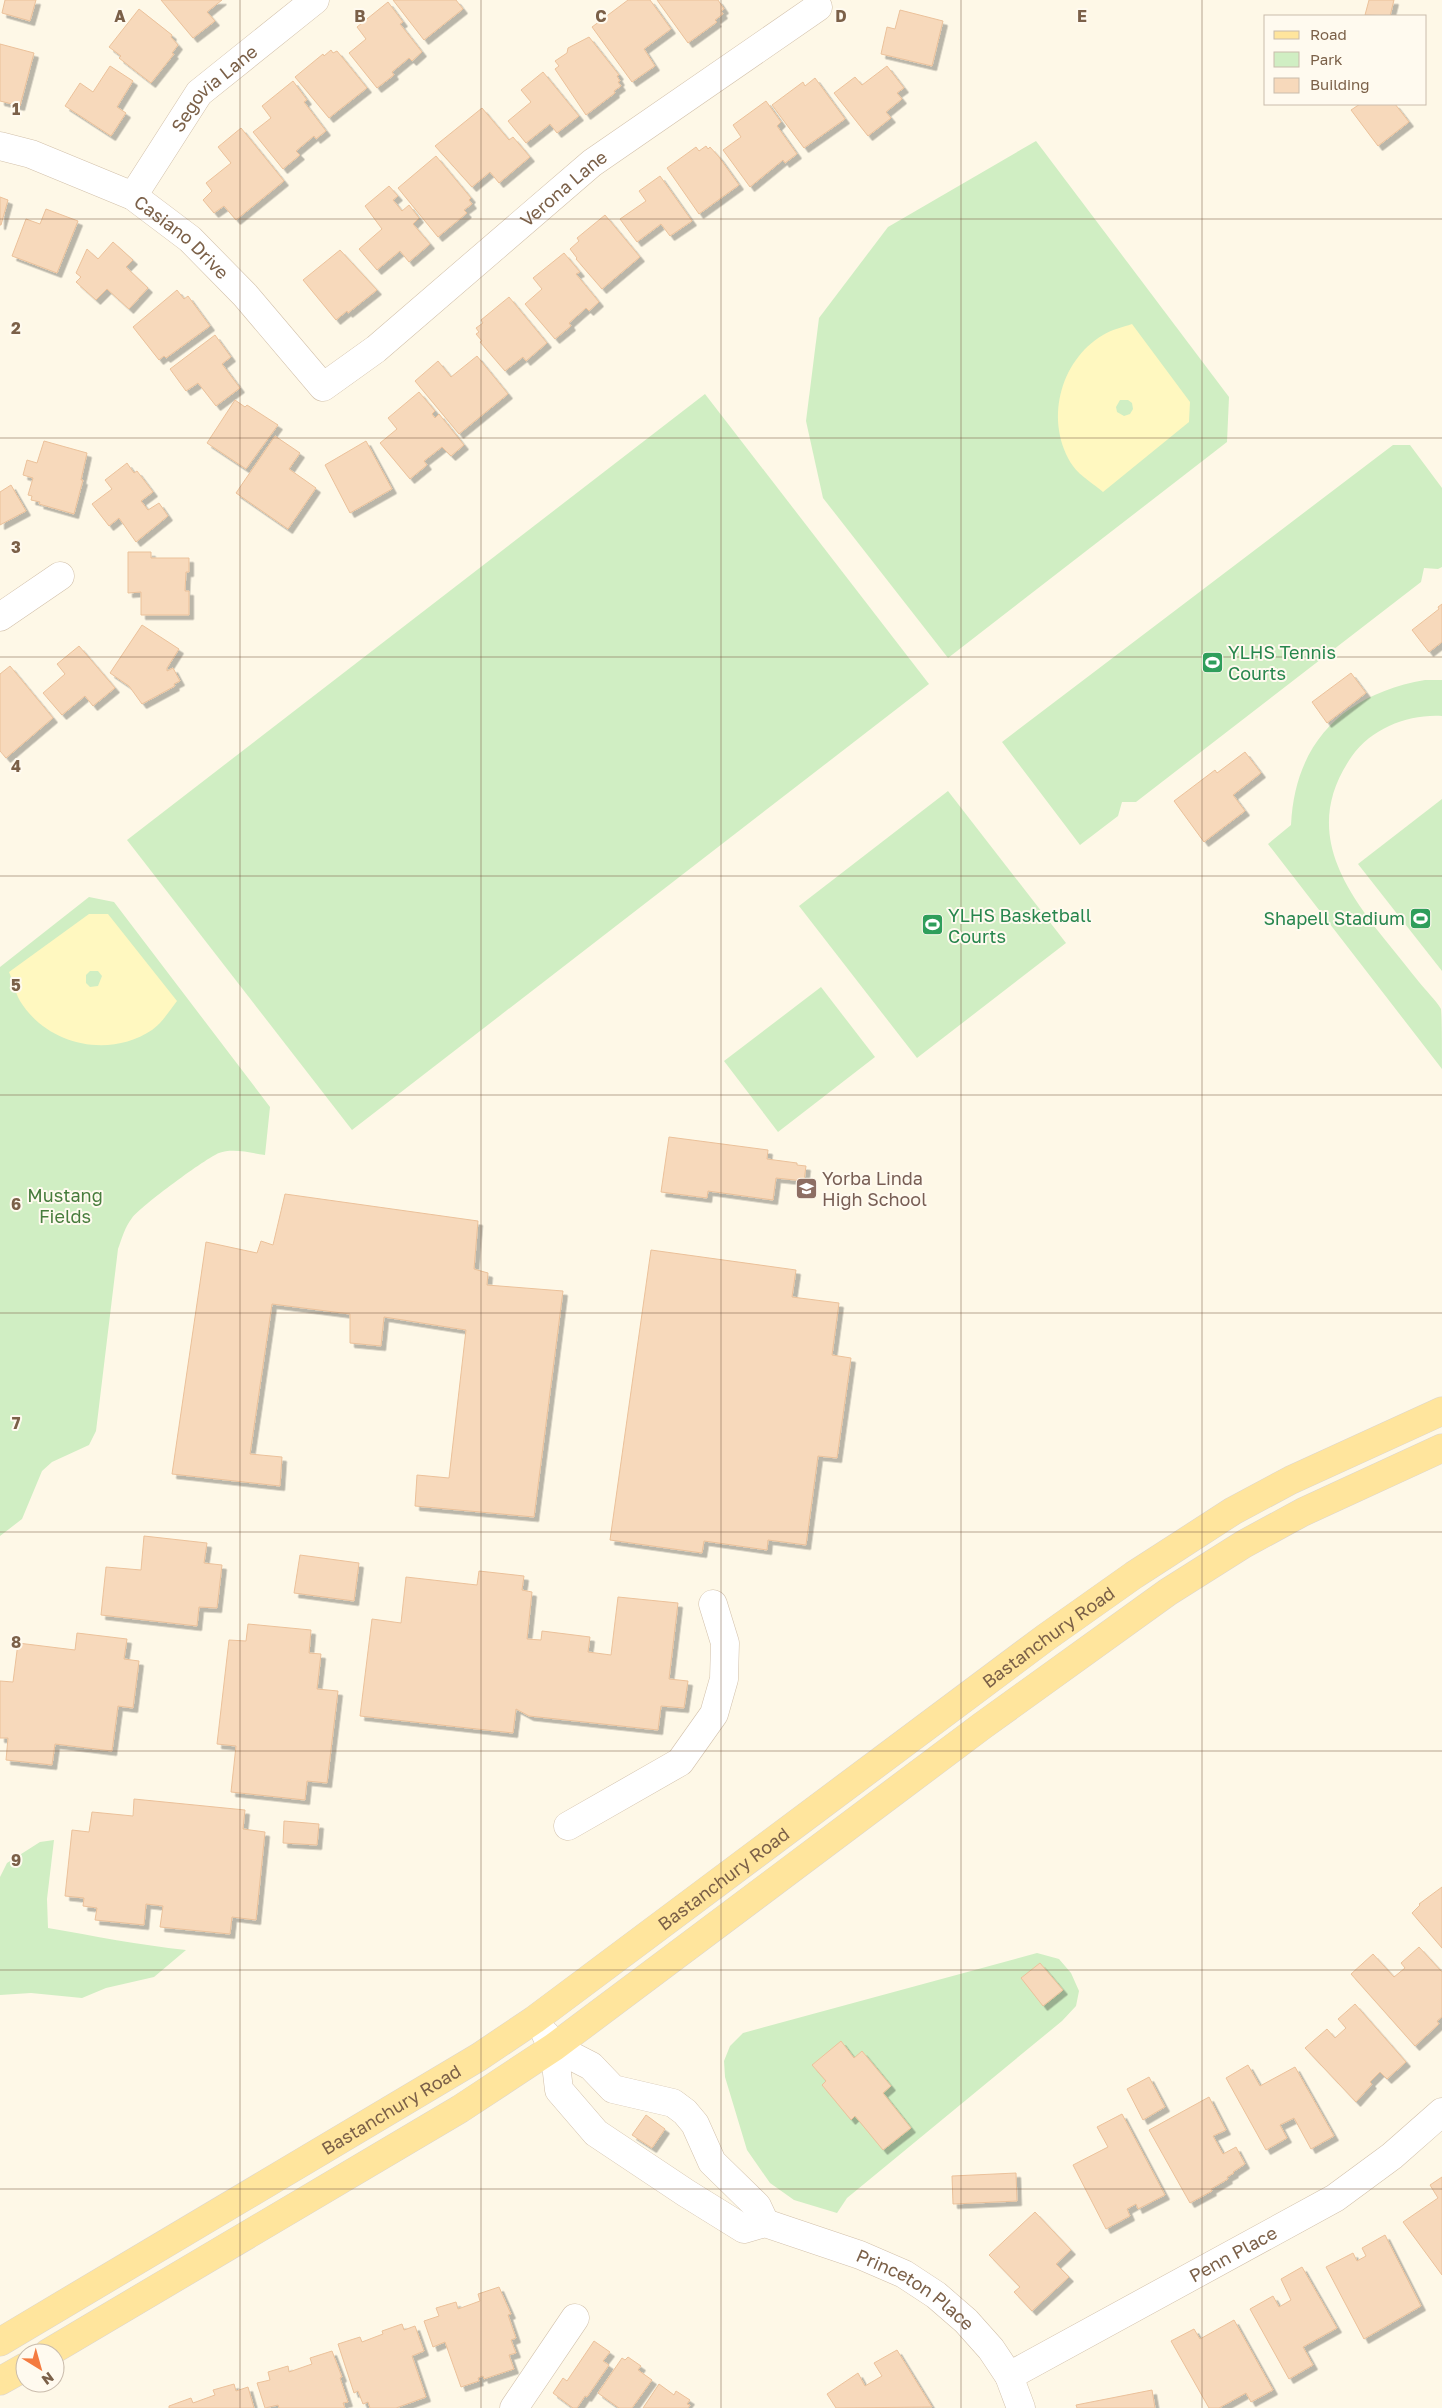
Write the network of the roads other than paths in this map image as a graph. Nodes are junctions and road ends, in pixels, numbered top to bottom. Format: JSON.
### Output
{"nodes":[{"id":1,"x":315,"y":0,"type":"edge"},
{"id":2,"x":818,"y":7,"type":"dead end"},
{"id":3,"x":0,"y":146,"type":"edge"},
{"id":4,"x":133,"y":196,"type":"junction"},
{"id":5,"x":323,"y":388,"type":"joint"},
{"id":6,"x":60,"y":576,"type":"dead end"},
{"id":7,"x":0,"y":617,"type":"edge"},
{"id":8,"x":1442,"y":1411,"type":"edge"},
{"id":9,"x":1442,"y":1424,"type":"edge"},
{"id":10,"x":1442,"y":1448,"type":"edge"},
{"id":11,"x":1303,"y":1512,"type":"junction"},
{"id":12,"x":1172,"y":1551,"type":"junction"},
{"id":13,"x":713,"y":1604,"type":"dead end"},
{"id":14,"x":1049,"y":1679,"type":"junction"},
{"id":15,"x":568,"y":1826,"type":"dead end"},
{"id":16,"x":534,"y":2020,"type":"junction"},
{"id":17,"x":554,"y":2047,"type":"junction"},
{"id":18,"x":1442,"y":2112,"type":"edge"},
{"id":19,"x":712,"y":2162,"type":"junction"},
{"id":20,"x":686,"y":2193,"type":"junction"},
{"id":21,"x":765,"y":2223,"type":"junction"},
{"id":22,"x":575,"y":2318,"type":"dead end"},
{"id":23,"x":0,"y":2342,"type":"edge"},
{"id":24,"x":65,"y":2343,"type":"edge"},
{"id":25,"x":15,"y":2373,"type":"edge"},
{"id":26,"x":1009,"y":2376,"type":"junction"},
{"id":27,"x":0,"y":2382,"type":"edge"},
{"id":28,"x":514,"y":2408,"type":"edge"},
{"id":29,"x":1022,"y":2408,"type":"edge"}],
"edges":[{"from":1,"to":4,"type":"street","name":"Segovia Lane"},
{"from":2,"to":5,"type":"street","name":"Verona Lane"},
{"from":3,"to":4,"type":"street","name":"Casiano Drive"},
{"from":4,"to":5,"type":"street","name":"Casiano Drive"},
{"from":6,"to":7,"type":"street"},
{"from":8,"to":12,"type":"main road","name":"Bastanchury Road"},
{"from":9,"to":11,"type":"main road"},
{"from":10,"to":11,"type":"main road","name":"Bastanchury Road"},
{"from":11,"to":14,"type":"main road","name":"Bastanchury Road"},
{"from":12,"to":14,"type":"main road"},
{"from":12,"to":16,"type":"main road","name":"Bastanchury Road"},
{"from":13,"to":15,"type":"street"},
{"from":14,"to":17,"type":"main road","name":"Bastanchury Road"},
{"from":16,"to":17,"type":"street","name":"Princeton Place"},
{"from":16,"to":23,"type":"main road","name":"Bastanchury Road"},
{"from":17,"to":19,"type":"street","name":"Princeton Place"},
{"from":17,"to":20,"type":"street","name":"Princeton Place"},
{"from":17,"to":24,"type":"main road","name":"Bastanchury Road"},
{"from":18,"to":26,"type":"street","name":"Penn Place"},
{"from":19,"to":20,"type":"street"},
{"from":19,"to":21,"type":"street","name":"Princeton Place"},
{"from":20,"to":21,"type":"street","name":"Princeton Place"},
{"from":21,"to":26,"type":"street","name":"Princeton Place"},
{"from":22,"to":28,"type":"street"},
{"from":25,"to":27,"type":"main road"},
{"from":26,"to":29,"type":"street","name":"Princeton Place"}]}
